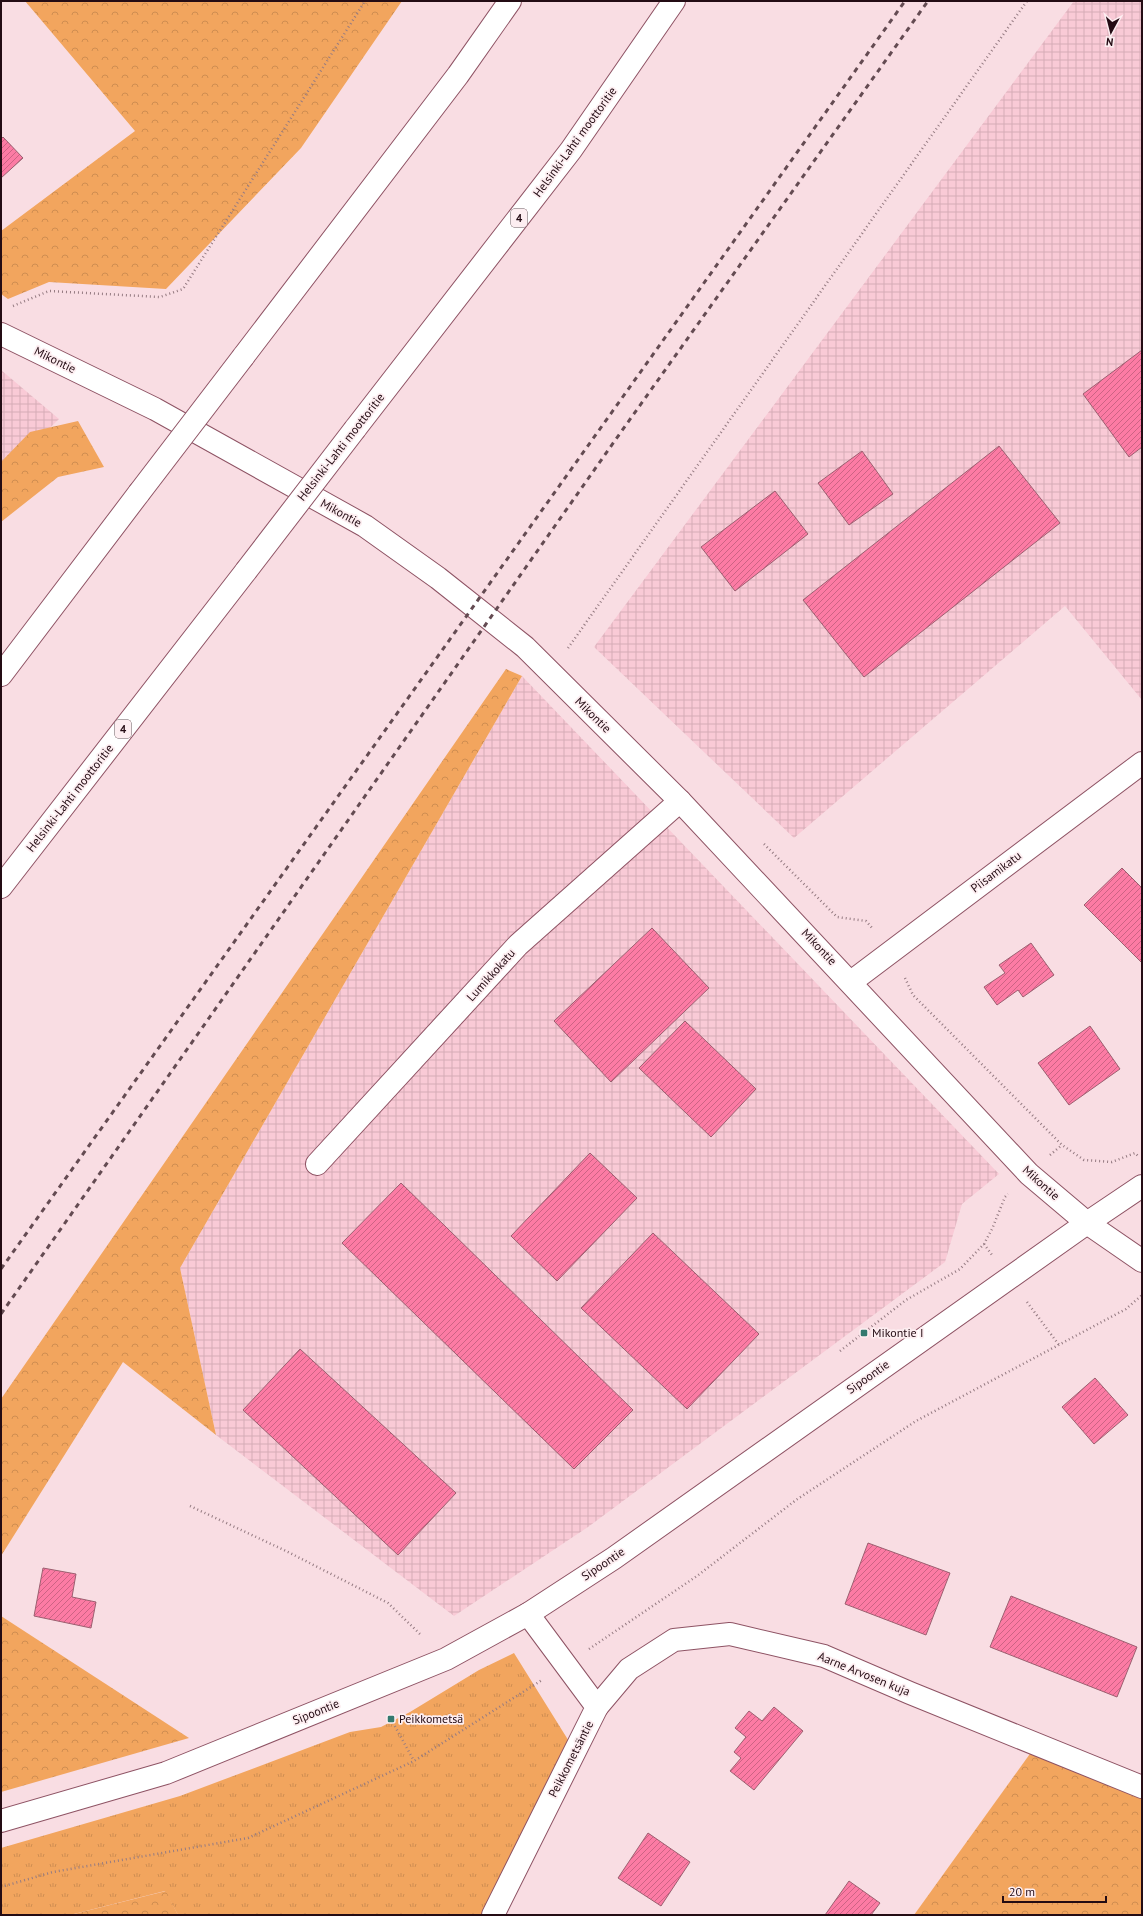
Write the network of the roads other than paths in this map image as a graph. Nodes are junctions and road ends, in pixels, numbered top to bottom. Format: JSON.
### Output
{"nodes":[{"id":1,"x":510,"y":1,"type":"edge"},
{"id":2,"x":674,"y":1,"type":"edge"},
{"id":3,"x":1,"y":334,"type":"edge"},
{"id":4,"x":1,"y":675,"type":"edge"},
{"id":5,"x":1142,"y":763,"type":"edge"},
{"id":6,"x":680,"y":802,"type":"junction"},
{"id":7,"x":1,"y":888,"type":"edge"},
{"id":8,"x":851,"y":982,"type":"junction"},
{"id":9,"x":317,"y":1164,"type":"dead end"},
{"id":10,"x":1142,"y":1186,"type":"edge"},
{"id":11,"x":1087,"y":1222,"type":"junction"},
{"id":12,"x":1142,"y":1261,"type":"edge"},
{"id":13,"x":528,"y":1614,"type":"junction"},
{"id":14,"x":597,"y":1707,"type":"junction"},
{"id":15,"x":1142,"y":1787,"type":"edge"},
{"id":16,"x":1,"y":1821,"type":"edge"},
{"id":17,"x":493,"y":1915,"type":"edge"}],
"edges":[{"from":1,"to":4,"type":"main road","bridge":true},
{"from":2,"to":7,"type":"main road","name":"Helsinki-Lahti moottoritie","number":"4","bridge":true},
{"from":3,"to":6,"type":"main road","name":"Mikontie"},
{"from":5,"to":8,"type":"main road","name":"Piisamikatu"},
{"from":6,"to":8,"type":"main road","name":"Mikontie"},
{"from":6,"to":9,"type":"main road","name":"Lumikkokatu"},
{"from":8,"to":11,"type":"main road","name":"Mikontie"},
{"from":10,"to":11,"type":"main road","name":"Sipoontie"},
{"from":11,"to":12,"type":"main road","name":"Mikontie"},
{"from":11,"to":13,"type":"main road","name":"Sipoontie"},
{"from":13,"to":14,"type":"main road","name":"Peikkometsäntie"},
{"from":13,"to":16,"type":"main road","name":"Sipoontie"},
{"from":14,"to":15,"type":"main road","name":"Aarne Arvosen kuja"},
{"from":14,"to":17,"type":"main road","name":"Peikkometsäntie"}]}
